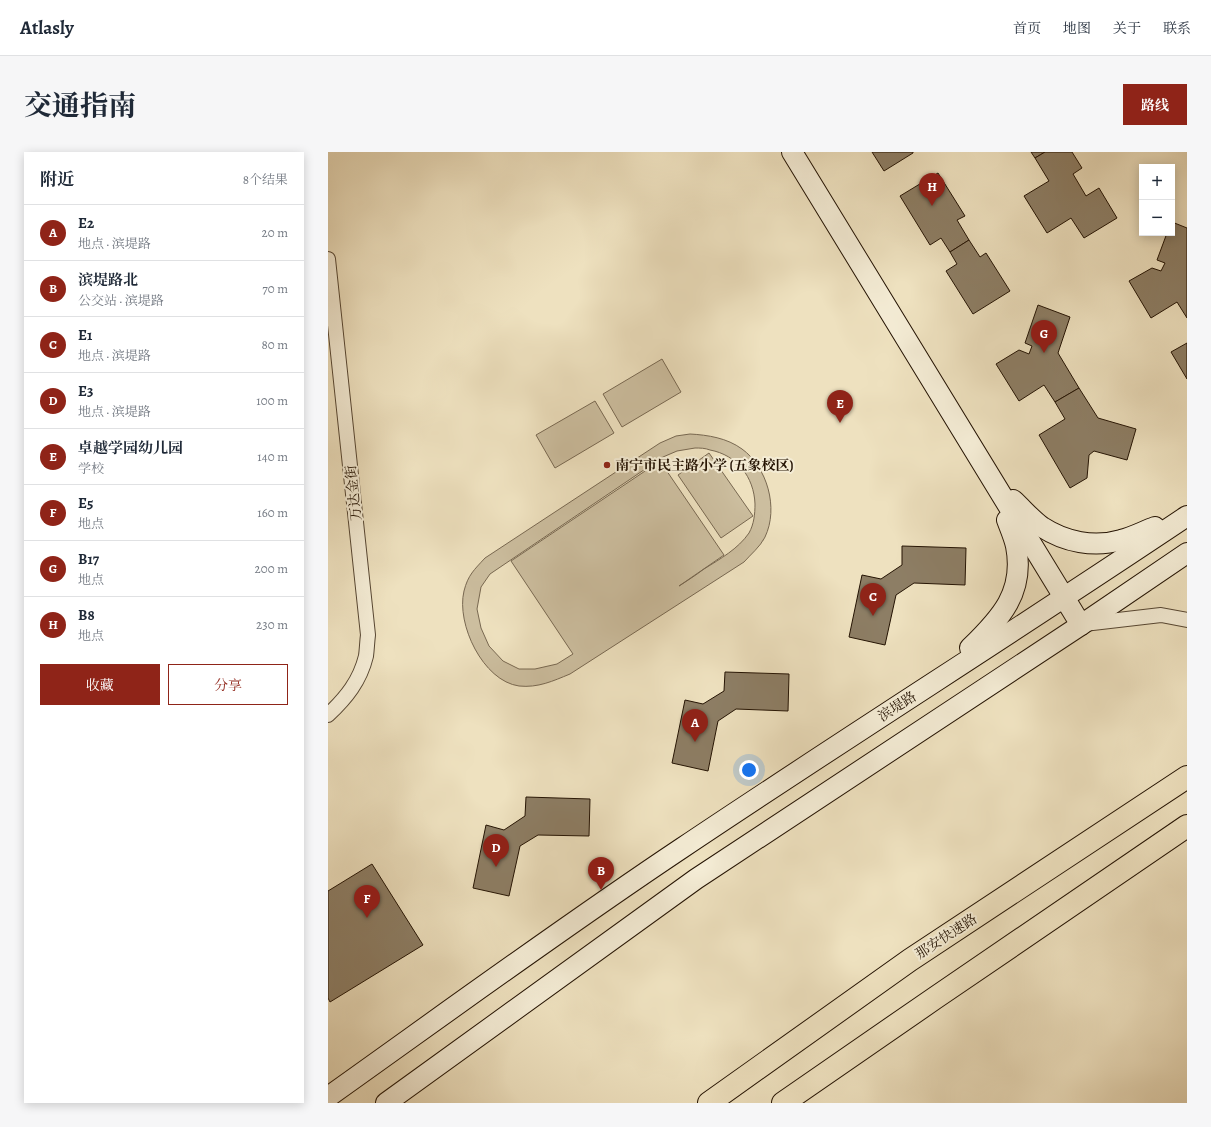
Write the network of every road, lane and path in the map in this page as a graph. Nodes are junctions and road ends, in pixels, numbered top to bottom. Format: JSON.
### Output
{"nodes":[{"id":1,"x":792,"y":152,"type":"edge"},
{"id":2,"x":328,"y":259,"type":"edge"},
{"id":3,"x":994,"y":482,"type":"junction"},
{"id":4,"x":1187,"y":515,"type":"edge"},
{"id":5,"x":1187,"y":552,"type":"edge"},
{"id":6,"x":1064,"y":598,"type":"junction"},
{"id":7,"x":1187,"y":620,"type":"edge"},
{"id":8,"x":1081,"y":625,"type":"junction"},
{"id":9,"x":939,"y":679,"type":"junction"},
{"id":10,"x":957,"y":706,"type":"junction"},
{"id":11,"x":328,"y":715,"type":"edge"},
{"id":12,"x":1187,"y":777,"type":"edge"},
{"id":13,"x":1187,"y":826,"type":"edge"},
{"id":14,"x":328,"y":1096,"type":"edge"},
{"id":15,"x":386,"y":1103,"type":"edge"},
{"id":16,"x":709,"y":1103,"type":"edge"},
{"id":17,"x":783,"y":1103,"type":"edge"}],
"edges":[{"from":1,"to":3,"type":"street"},
{"from":2,"to":11,"type":"street","name":"万达金街"},
{"from":3,"to":4,"type":"street"},
{"from":3,"to":6,"type":"street"},
{"from":3,"to":9,"type":"street"},
{"from":4,"to":6,"type":"street","name":"滨堤路"},
{"from":5,"to":8,"type":"street"},
{"from":6,"to":8,"type":"street"},
{"from":6,"to":9,"type":"street","name":"滨堤路"},
{"from":7,"to":8,"type":"street"},
{"from":8,"to":10,"type":"street"},
{"from":9,"to":10,"type":"street"},
{"from":9,"to":14,"type":"street","name":"滨堤路"},
{"from":10,"to":15,"type":"street"},
{"from":12,"to":16,"type":"highway","name":"那安快速路"},
{"from":13,"to":17,"type":"highway"}]}
